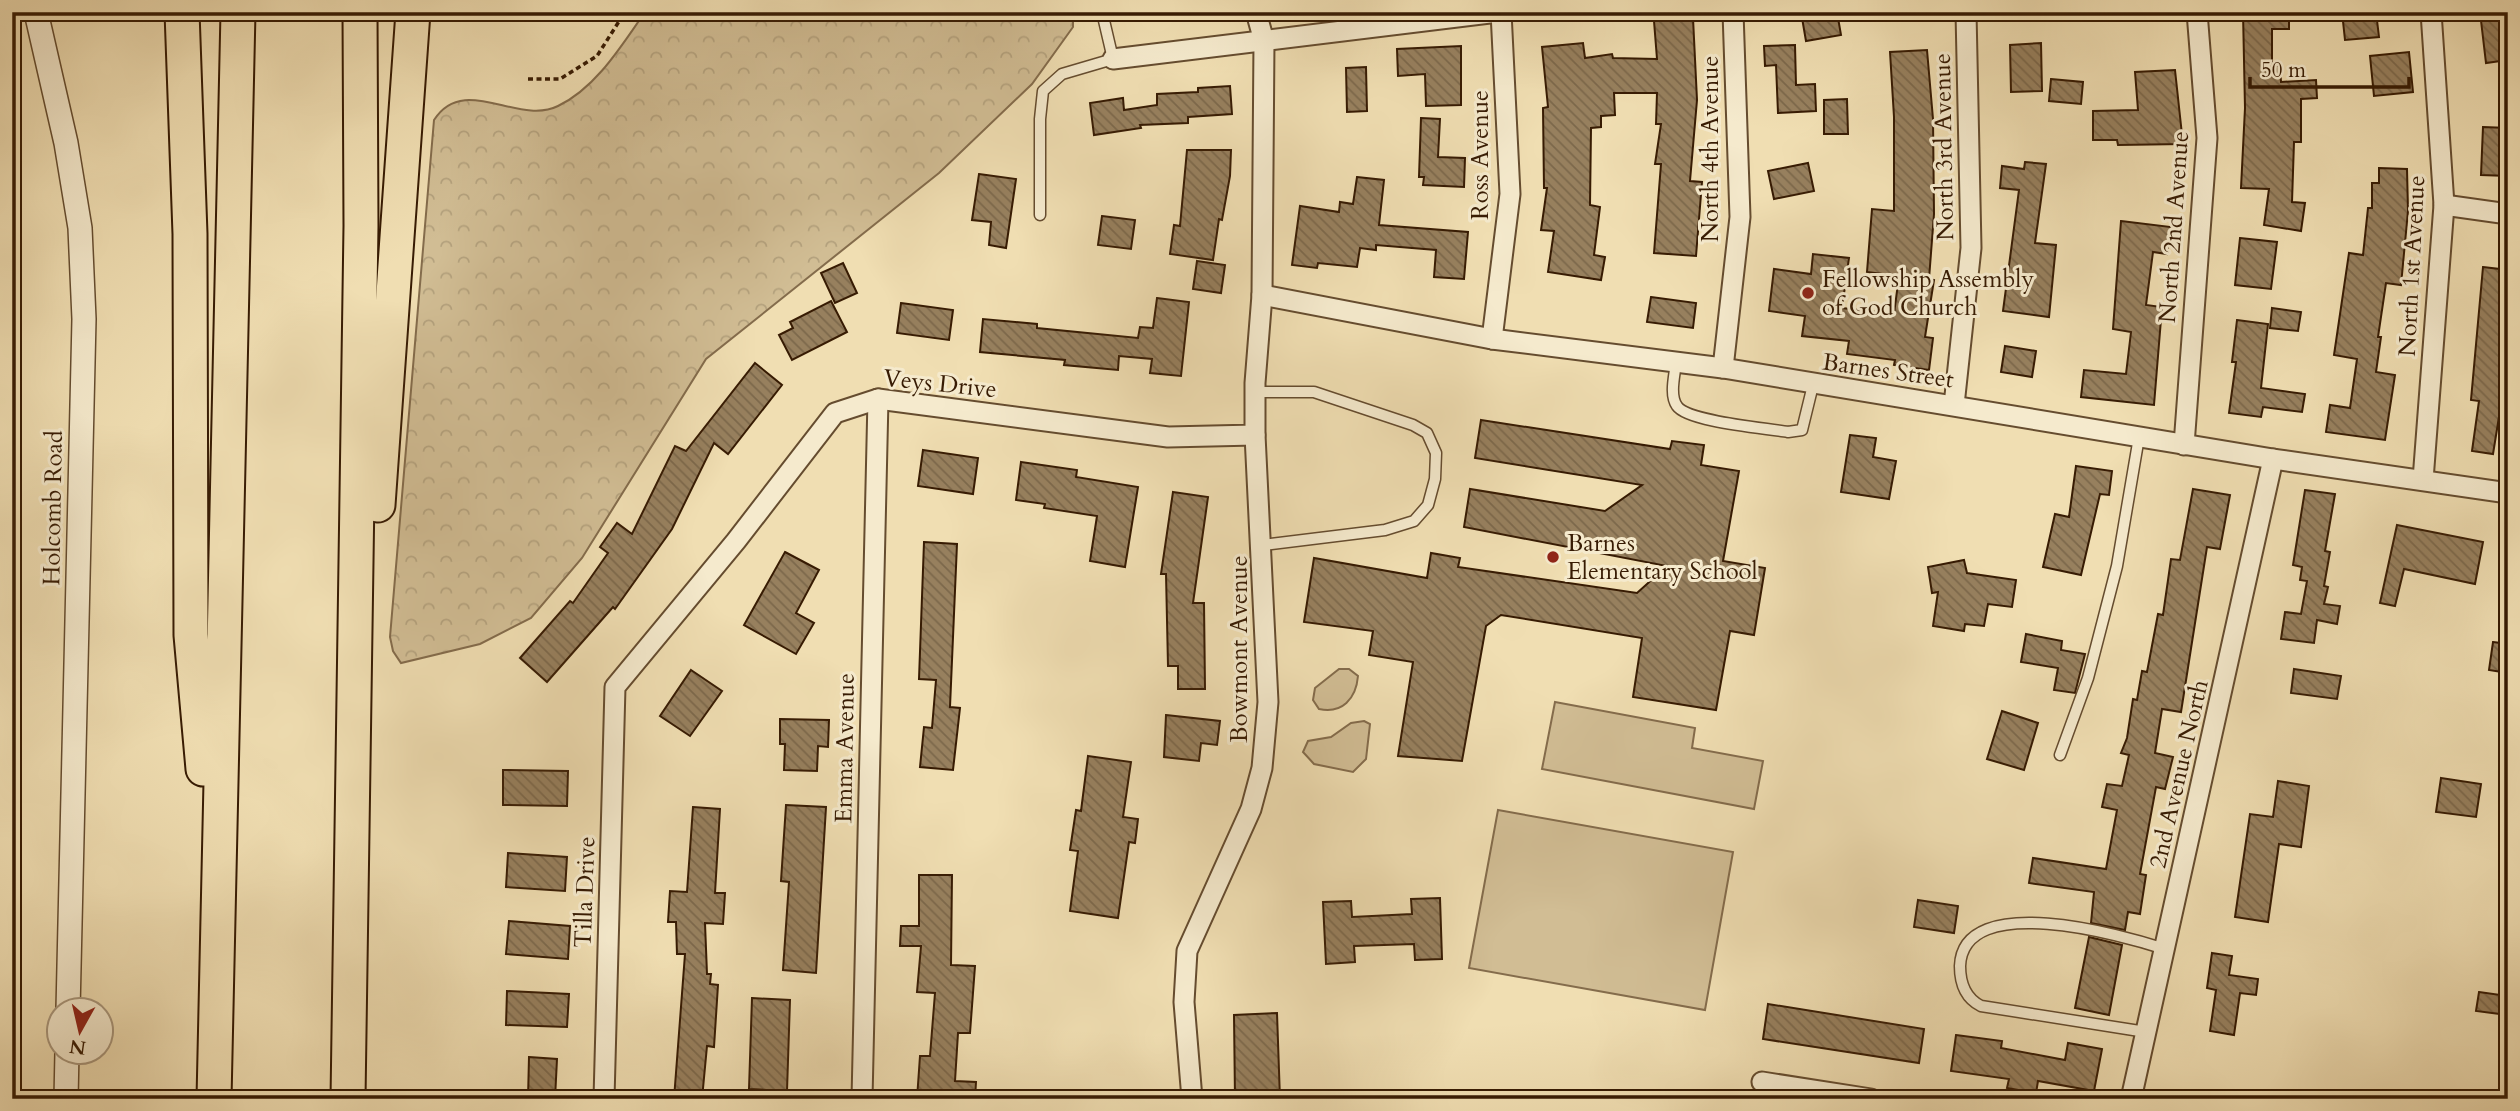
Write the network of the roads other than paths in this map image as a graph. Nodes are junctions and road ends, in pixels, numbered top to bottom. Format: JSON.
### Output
{"nodes":[{"id":1,"x":36,"y":12,"type":"edge"},
{"id":2,"x":182,"y":12,"type":"edge"},
{"id":3,"x":238,"y":12,"type":"edge"},
{"id":4,"x":360,"y":12,"type":"edge"},
{"id":5,"x":413,"y":12,"type":"edge"},
{"id":6,"x":1102,"y":12,"type":"edge"},
{"id":7,"x":1256,"y":12,"type":"edge"},
{"id":8,"x":1499,"y":12,"type":"edge"},
{"id":9,"x":1733,"y":12,"type":"edge"},
{"id":10,"x":1966,"y":12,"type":"edge"},
{"id":11,"x":2197,"y":12,"type":"edge"},
{"id":12,"x":2431,"y":12,"type":"edge"},
{"id":13,"x":1264,"y":41,"type":"junction"},
{"id":14,"x":1113,"y":59,"type":"junction"},
{"id":15,"x":2444,"y":205,"type":"junction"},
{"id":16,"x":2508,"y":214,"type":"edge"},
{"id":17,"x":1040,"y":215,"type":"dead end"},
{"id":18,"x":1262,"y":295,"type":"junction"},
{"id":19,"x":1492,"y":339,"type":"junction"},
{"id":20,"x":1676,"y":362,"type":"junction"},
{"id":21,"x":1723,"y":368,"type":"junction"},
{"id":22,"x":1813,"y":385,"type":"junction"},
{"id":23,"x":1255,"y":388,"type":"junction"},
{"id":24,"x":878,"y":398,"type":"junction"},
{"id":25,"x":1954,"y":405,"type":"junction"},
{"id":26,"x":1255,"y":435,"type":"junction"},
{"id":27,"x":2139,"y":437,"type":"junction"},
{"id":28,"x":2184,"y":444,"type":"junction"},
{"id":29,"x":2273,"y":459,"type":"junction"},
{"id":30,"x":2423,"y":480,"type":"junction"},
{"id":31,"x":2508,"y":494,"type":"edge"},
{"id":32,"x":1263,"y":545,"type":"junction"},
{"id":33,"x":615,"y":687,"type":"joint"},
{"id":34,"x":2060,"y":755,"type":"dead end"},
{"id":35,"x":353,"y":807,"type":"junction"},
{"id":36,"x":217,"y":931,"type":"junction"},
{"id":37,"x":2165,"y":949,"type":"junction"},
{"id":38,"x":68,"y":996,"type":"edge"},
{"id":39,"x":2146,"y":1032,"type":"junction"},
{"id":40,"x":67,"y":1066,"type":"edge"},
{"id":41,"x":1762,"y":1082,"type":"dead end"},
{"id":42,"x":66,"y":1099,"type":"edge"},
{"id":43,"x":214,"y":1099,"type":"edge"},
{"id":44,"x":348,"y":1099,"type":"edge"},
{"id":45,"x":604,"y":1099,"type":"edge"},
{"id":46,"x":862,"y":1099,"type":"edge"},
{"id":47,"x":1192,"y":1099,"type":"edge"},
{"id":48,"x":1871,"y":1099,"type":"edge"},
{"id":49,"x":2132,"y":1099,"type":"edge"}],
"edges":[{"from":1,"to":38,"type":"street","name":"Holcomb Road"},
{"from":2,"to":36,"type":"highway"},
{"from":3,"to":36,"type":"highway"},
{"from":4,"to":35,"type":"highway"},
{"from":5,"to":35,"type":"highway"},
{"from":6,"to":14,"type":"lane"},
{"from":7,"to":13,"type":"street"},
{"from":8,"to":13,"type":"street"},
{"from":8,"to":19,"type":"street","name":"Ross Avenue"},
{"from":9,"to":21,"type":"street","name":"North 4th Avenue"},
{"from":10,"to":25,"type":"street","name":"North 3rd Avenue"},
{"from":11,"to":28,"type":"street","name":"North 2nd Avenue"},
{"from":12,"to":15,"type":"street","name":"North 1st Avenue"},
{"from":13,"to":14,"type":"street"},
{"from":13,"to":18,"type":"street"},
{"from":14,"to":17,"type":"lane"},
{"from":15,"to":16,"type":"street"},
{"from":15,"to":30,"type":"street","name":"North 1st Avenue"},
{"from":18,"to":19,"type":"street","name":"Barnes Street"},
{"from":18,"to":23,"type":"street"},
{"from":19,"to":20,"type":"street","name":"Barnes Street"},
{"from":20,"to":21,"type":"street","name":"Barnes Street"},
{"from":20,"to":22,"type":"lane"},
{"from":21,"to":22,"type":"street","name":"Barnes Street"},
{"from":22,"to":25,"type":"street","name":"Barnes Street"},
{"from":23,"to":26,"type":"street"},
{"from":23,"to":32,"type":"lane"},
{"from":24,"to":26,"type":"street","name":"Veys Drive"},
{"from":24,"to":33,"type":"street","name":"Veys Drive"},
{"from":24,"to":46,"type":"street","name":"Emma Avenue"},
{"from":25,"to":27,"type":"street","name":"Barnes Street"},
{"from":26,"to":32,"type":"street","name":"Bowmont Avenue"},
{"from":27,"to":28,"type":"street","name":"Barnes Street"},
{"from":27,"to":34,"type":"lane"},
{"from":28,"to":29,"type":"street","name":"Barnes Street"},
{"from":29,"to":30,"type":"street","name":"Barnes Street"},
{"from":29,"to":37,"type":"street","name":"2nd Avenue North"},
{"from":30,"to":31,"type":"street","name":"Barnes Street"},
{"from":32,"to":47,"type":"street","name":"Bowmont Avenue"},
{"from":33,"to":45,"type":"street","name":"Tilla Drive"},
{"from":35,"to":44,"type":"highway"},
{"from":36,"to":43,"type":"highway"},
{"from":37,"to":39,"type":"street","name":"2nd Avenue North"},
{"from":37,"to":39,"type":"lane"},
{"from":39,"to":49,"type":"street","name":"2nd Avenue North"},
{"from":40,"to":42,"type":"street"},
{"from":41,"to":48,"type":"street"}]}
